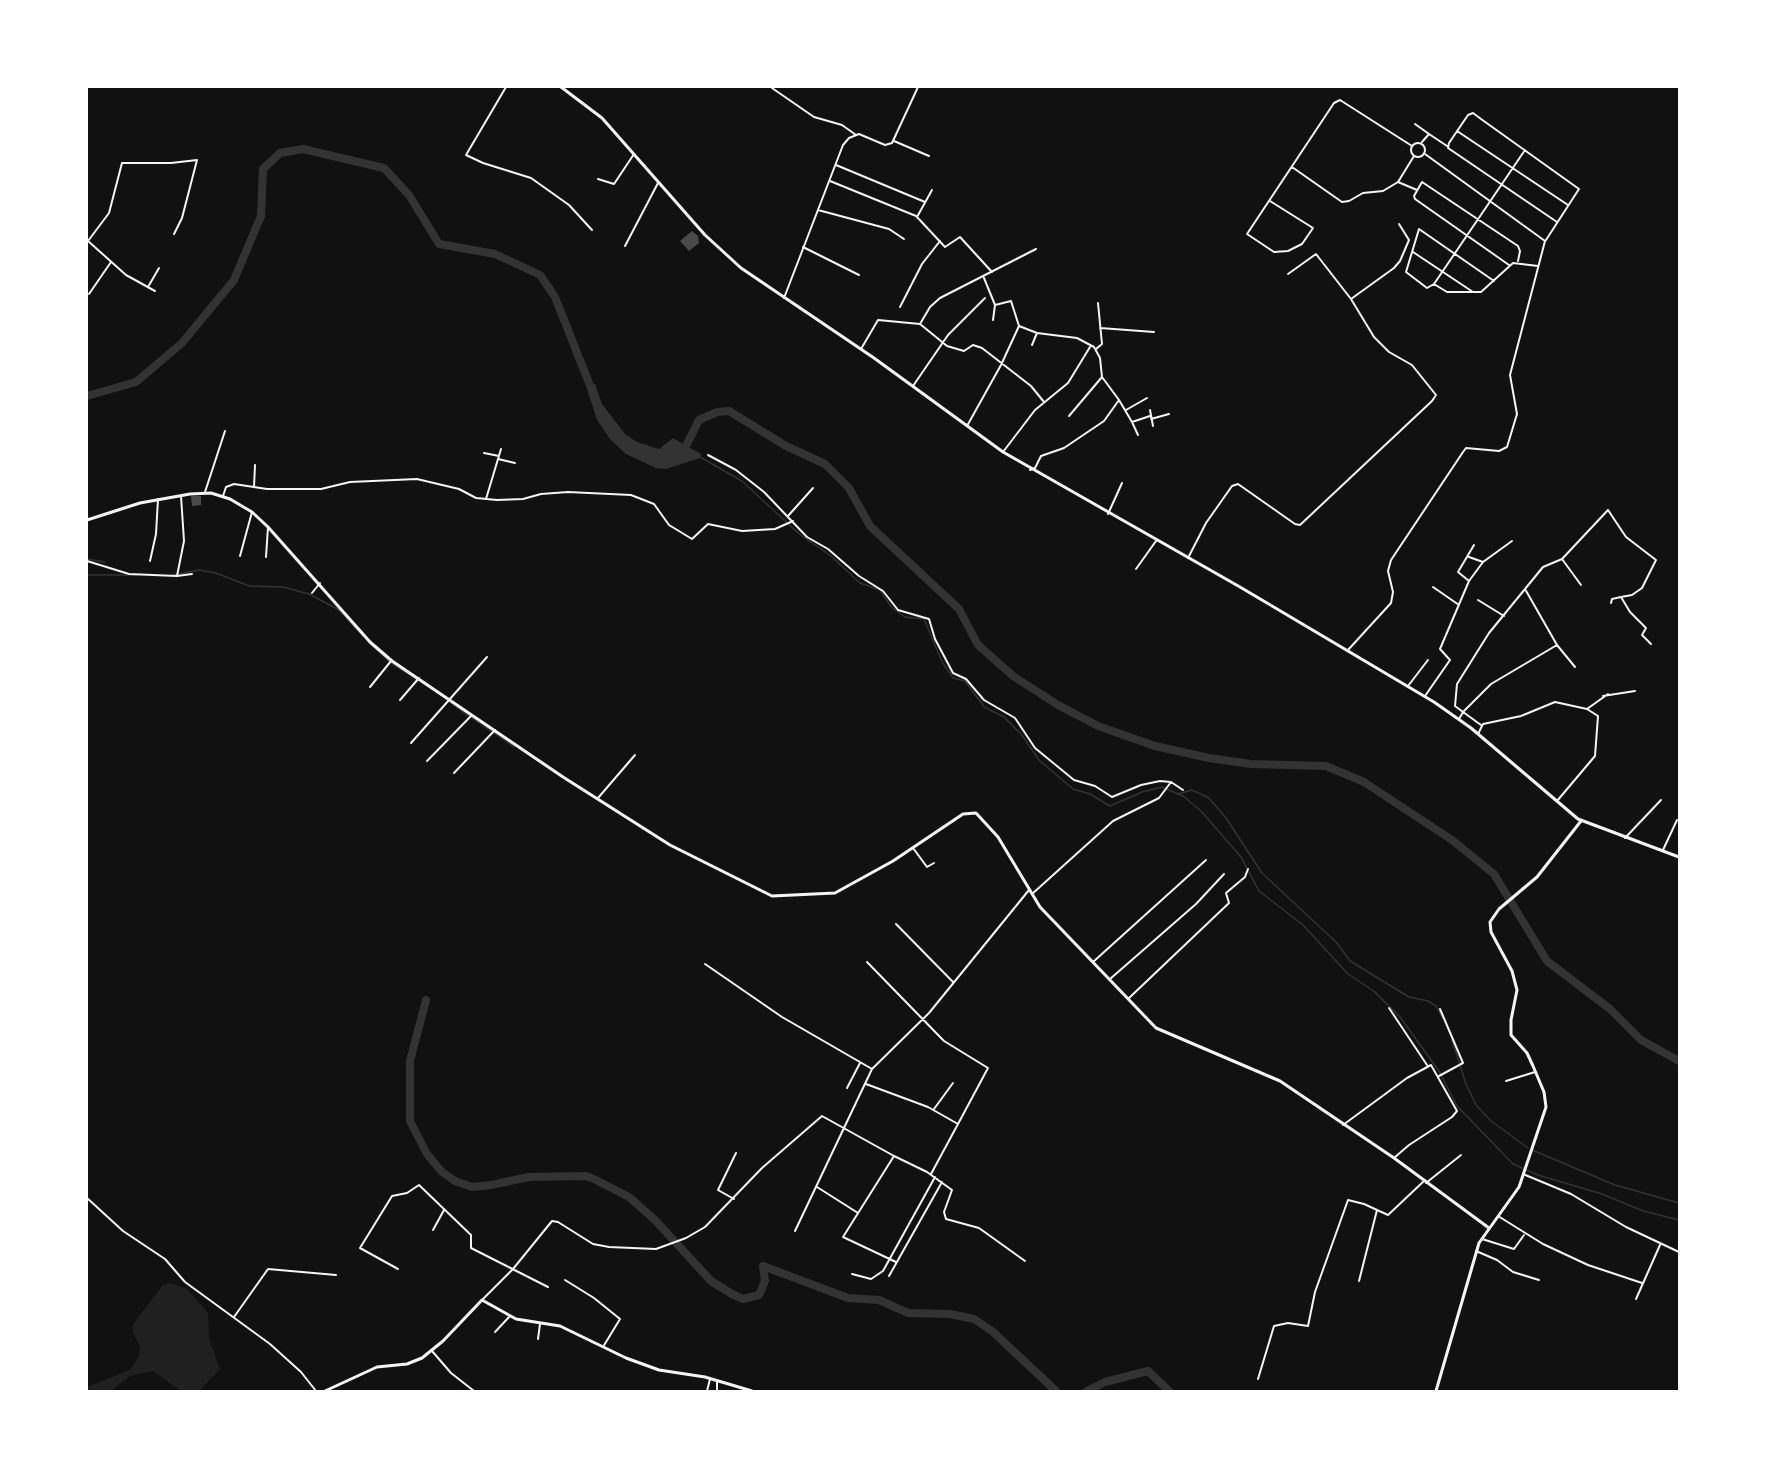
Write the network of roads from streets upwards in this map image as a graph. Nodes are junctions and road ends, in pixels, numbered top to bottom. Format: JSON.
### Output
{"nodes":[{"id":1,"x":506,"y":87,"type":"edge"},
{"id":2,"x":561,"y":87,"type":"edge"},
{"id":3,"x":918,"y":87,"type":"edge"},
{"id":4,"x":772,"y":88,"type":"edge"},
{"id":5,"x":1414,"y":124,"type":"dead end"},
{"id":6,"x":1457,"y":131,"type":"junction"},
{"id":7,"x":1429,"y":134,"type":"junction"},
{"id":8,"x":856,"y":135,"type":"junction"},
{"id":9,"x":894,"y":141,"type":"junction"},
{"id":10,"x":1422,"y":143,"type":"junction"},
{"id":11,"x":1412,"y":146,"type":"junction"},
{"id":12,"x":1447,"y":146,"type":"junction"},
{"id":13,"x":1525,"y":150,"type":"junction"},
{"id":14,"x":634,"y":154,"type":"junction"},
{"id":15,"x":1425,"y":154,"type":"junction"},
{"id":16,"x":929,"y":156,"type":"dead end"},
{"id":17,"x":1413,"y":156,"type":"junction"},
{"id":18,"x":836,"y":165,"type":"junction"},
{"id":19,"x":1292,"y":167,"type":"junction"},
{"id":20,"x":1514,"y":168,"type":"junction"},
{"id":21,"x":598,"y":179,"type":"dead end"},
{"id":22,"x":830,"y":181,"type":"junction"},
{"id":23,"x":1398,"y":182,"type":"junction"},
{"id":24,"x":658,"y":183,"type":"junction"},
{"id":25,"x":1503,"y":185,"type":"junction"},
{"id":26,"x":932,"y":190,"type":"dead end"},
{"id":27,"x":1417,"y":190,"type":"junction"},
{"id":28,"x":1270,"y":201,"type":"junction"},
{"id":29,"x":926,"y":202,"type":"junction"},
{"id":30,"x":1491,"y":203,"type":"junction"},
{"id":31,"x":1568,"y":206,"type":"junction"},
{"id":32,"x":818,"y":210,"type":"junction"},
{"id":33,"x":917,"y":217,"type":"junction"},
{"id":34,"x":1480,"y":220,"type":"junction"},
{"id":35,"x":1557,"y":222,"type":"junction"},
{"id":36,"x":1399,"y":224,"type":"dead end"},
{"id":37,"x":592,"y":230,"type":"dead end"},
{"id":38,"x":174,"y":234,"type":"dead end"},
{"id":39,"x":1468,"y":236,"type":"junction"},
{"id":40,"x":904,"y":239,"type":"dead end"},
{"id":41,"x":87,"y":240,"type":"edge"},
{"id":42,"x":940,"y":241,"type":"junction"},
{"id":43,"x":1545,"y":241,"type":"junction"},
{"id":44,"x":625,"y":246,"type":"dead end"},
{"id":45,"x":803,"y":247,"type":"junction"},
{"id":46,"x":1036,"y":249,"type":"dead end"},
{"id":47,"x":1412,"y":251,"type":"junction"},
{"id":48,"x":1455,"y":254,"type":"junction"},
{"id":49,"x":111,"y":262,"type":"junction"},
{"id":50,"x":1518,"y":262,"type":"junction"},
{"id":51,"x":1509,"y":265,"type":"junction"},
{"id":52,"x":1539,"y":266,"type":"junction"},
{"id":53,"x":159,"y":268,"type":"dead end"},
{"id":54,"x":1442,"y":272,"type":"junction"},
{"id":55,"x":992,"y":273,"type":"junction"},
{"id":56,"x":1288,"y":274,"type":"dead end"},
{"id":57,"x":859,"y":275,"type":"dead end"},
{"id":58,"x":984,"y":278,"type":"junction"},
{"id":59,"x":1494,"y":281,"type":"junction"},
{"id":60,"x":1434,"y":284,"type":"junction"},
{"id":61,"x":148,"y":287,"type":"junction"},
{"id":62,"x":155,"y":291,"type":"dead end"},
{"id":63,"x":1476,"y":293,"type":"junction"},
{"id":64,"x":89,"y":294,"type":"dead end"},
{"id":65,"x":784,"y":298,"type":"junction"},
{"id":66,"x":985,"y":298,"type":"dead end"},
{"id":67,"x":1351,"y":299,"type":"junction"},
{"id":68,"x":1098,"y":303,"type":"dead end"},
{"id":69,"x":995,"y":305,"type":"junction"},
{"id":70,"x":900,"y":307,"type":"dead end"},
{"id":71,"x":993,"y":320,"type":"dead end"},
{"id":72,"x":920,"y":324,"type":"junction"},
{"id":73,"x":1019,"y":326,"type":"junction"},
{"id":74,"x":1100,"y":328,"type":"junction"},
{"id":75,"x":1154,"y":332,"type":"dead end"},
{"id":76,"x":1037,"y":333,"type":"junction"},
{"id":77,"x":941,"y":343,"type":"junction"},
{"id":78,"x":1032,"y":345,"type":"dead end"},
{"id":79,"x":1091,"y":346,"type":"junction"},
{"id":80,"x":861,"y":349,"type":"junction"},
{"id":81,"x":1096,"y":349,"type":"junction"},
{"id":82,"x":1001,"y":365,"type":"junction"},
{"id":83,"x":1102,"y":377,"type":"junction"},
{"id":84,"x":913,"y":386,"type":"junction"},
{"id":85,"x":1146,"y":398,"type":"dead end"},
{"id":86,"x":1119,"y":400,"type":"junction"},
{"id":87,"x":1044,"y":402,"type":"junction"},
{"id":88,"x":1126,"y":410,"type":"junction"},
{"id":89,"x":1150,"y":410,"type":"dead end"},
{"id":90,"x":1169,"y":414,"type":"dead end"},
{"id":91,"x":1069,"y":416,"type":"dead end"},
{"id":92,"x":1150,"y":418,"type":"junction"},
{"id":93,"x":1132,"y":422,"type":"junction"},
{"id":94,"x":967,"y":426,"type":"junction"},
{"id":95,"x":1153,"y":426,"type":"dead end"},
{"id":96,"x":225,"y":431,"type":"dead end"},
{"id":97,"x":1138,"y":435,"type":"dead end"},
{"id":98,"x":501,"y":449,"type":"dead end"},
{"id":99,"x":1003,"y":452,"type":"junction"},
{"id":100,"x":484,"y":453,"type":"dead end"},
{"id":101,"x":708,"y":455,"type":"dead end"},
{"id":102,"x":498,"y":457,"type":"junction"},
{"id":103,"x":515,"y":463,"type":"dead end"},
{"id":104,"x":255,"y":465,"type":"dead end"},
{"id":105,"x":1030,"y":470,"type":"junction"},
{"id":106,"x":1122,"y":483,"type":"dead end"},
{"id":107,"x":254,"y":487,"type":"junction"},
{"id":108,"x":813,"y":488,"type":"dead end"},
{"id":109,"x":205,"y":492,"type":"junction"},
{"id":110,"x":181,"y":496,"type":"junction"},
{"id":111,"x":223,"y":496,"type":"junction"},
{"id":112,"x":158,"y":499,"type":"junction"},
{"id":113,"x":486,"y":499,"type":"junction"},
{"id":114,"x":252,"y":512,"type":"junction"},
{"id":115,"x":1108,"y":514,"type":"junction"},
{"id":116,"x":788,"y":516,"type":"junction"},
{"id":117,"x":87,"y":520,"type":"edge"},
{"id":118,"x":793,"y":522,"type":"junction"},
{"id":119,"x":268,"y":527,"type":"junction"},
{"id":120,"x":1156,"y":541,"type":"junction"},
{"id":121,"x":1512,"y":541,"type":"dead end"},
{"id":122,"x":1474,"y":545,"type":"dead end"},
{"id":123,"x":240,"y":556,"type":"dead end"},
{"id":124,"x":266,"y":557,"type":"dead end"},
{"id":125,"x":1468,"y":557,"type":"junction"},
{"id":126,"x":1188,"y":558,"type":"junction"},
{"id":127,"x":1562,"y":559,"type":"junction"},
{"id":128,"x":87,"y":561,"type":"edge"},
{"id":129,"x":150,"y":561,"type":"dead end"},
{"id":130,"x":1484,"y":562,"type":"junction"},
{"id":131,"x":1136,"y":569,"type":"dead end"},
{"id":132,"x":192,"y":574,"type":"dead end"},
{"id":133,"x":177,"y":575,"type":"junction"},
{"id":134,"x":1469,"y":581,"type":"junction"},
{"id":135,"x":320,"y":583,"type":"junction"},
{"id":136,"x":1581,"y":585,"type":"dead end"},
{"id":137,"x":1433,"y":587,"type":"dead end"},
{"id":138,"x":1525,"y":589,"type":"junction"},
{"id":139,"x":312,"y":593,"type":"dead end"},
{"id":140,"x":1622,"y":597,"type":"junction"},
{"id":141,"x":1478,"y":600,"type":"dead end"},
{"id":142,"x":1611,"y":603,"type":"dead end"},
{"id":143,"x":1459,"y":605,"type":"junction"},
{"id":144,"x":1504,"y":616,"type":"junction"},
{"id":145,"x":1651,"y":644,"type":"dead end"},
{"id":146,"x":1557,"y":645,"type":"junction"},
{"id":147,"x":1348,"y":650,"type":"junction"},
{"id":148,"x":487,"y":657,"type":"dead end"},
{"id":149,"x":1428,"y":660,"type":"dead end"},
{"id":150,"x":392,"y":661,"type":"junction"},
{"id":151,"x":1575,"y":667,"type":"dead end"},
{"id":152,"x":419,"y":678,"type":"junction"},
{"id":153,"x":1408,"y":686,"type":"junction"},
{"id":154,"x":370,"y":687,"type":"dead end"},
{"id":155,"x":1635,"y":690,"type":"dead end"},
{"id":156,"x":1608,"y":694,"type":"dead end"},
{"id":157,"x":1425,"y":696,"type":"junction"},
{"id":158,"x":1603,"y":696,"type":"junction"},
{"id":159,"x":449,"y":698,"type":"junction"},
{"id":160,"x":400,"y":700,"type":"dead end"},
{"id":161,"x":1587,"y":709,"type":"junction"},
{"id":162,"x":1463,"y":712,"type":"junction"},
{"id":163,"x":472,"y":715,"type":"junction"},
{"id":164,"x":1459,"y":719,"type":"junction"},
{"id":165,"x":1481,"y":726,"type":"junction"},
{"id":166,"x":495,"y":730,"type":"junction"},
{"id":167,"x":1478,"y":734,"type":"junction"},
{"id":168,"x":411,"y":743,"type":"dead end"},
{"id":169,"x":635,"y":754,"type":"dead end"},
{"id":170,"x":427,"y":761,"type":"dead end"},
{"id":171,"x":454,"y":773,"type":"dead end"},
{"id":172,"x":1171,"y":783,"type":"junction"},
{"id":173,"x":1183,"y":790,"type":"dead end"},
{"id":174,"x":598,"y":798,"type":"junction"},
{"id":175,"x":1661,"y":800,"type":"dead end"},
{"id":176,"x":1557,"y":802,"type":"junction"},
{"id":177,"x":1677,"y":820,"type":"dead end"},
{"id":178,"x":1581,"y":821,"type":"junction"},
{"id":179,"x":1625,"y":838,"type":"junction"},
{"id":180,"x":913,"y":848,"type":"junction"},
{"id":181,"x":1663,"y":851,"type":"junction"},
{"id":182,"x":1679,"y":857,"type":"edge"},
{"id":183,"x":1206,"y":860,"type":"dead end"},
{"id":184,"x":934,"y":864,"type":"dead end"},
{"id":185,"x":1248,"y":869,"type":"dead end"},
{"id":186,"x":1224,"y":874,"type":"dead end"},
{"id":187,"x":1030,"y":892,"type":"junction"},
{"id":188,"x":896,"y":924,"type":"dead end"},
{"id":189,"x":867,"y":962,"type":"dead end"},
{"id":190,"x":1093,"y":962,"type":"junction"},
{"id":191,"x":705,"y":964,"type":"dead end"},
{"id":192,"x":1110,"y":980,"type":"junction"},
{"id":193,"x":953,"y":982,"type":"junction"},
{"id":194,"x":1128,"y":999,"type":"junction"},
{"id":195,"x":1389,"y":1008,"type":"dead end"},
{"id":196,"x":1440,"y":1009,"type":"dead end"},
{"id":197,"x":922,"y":1020,"type":"junction"},
{"id":198,"x":860,"y":1063,"type":"junction"},
{"id":199,"x":1428,"y":1065,"type":"junction"},
{"id":200,"x":872,"y":1069,"type":"junction"},
{"id":201,"x":1535,"y":1072,"type":"junction"},
{"id":202,"x":1440,"y":1075,"type":"junction"},
{"id":203,"x":1506,"y":1081,"type":"dead end"},
{"id":204,"x":953,"y":1083,"type":"dead end"},
{"id":205,"x":866,"y":1084,"type":"junction"},
{"id":206,"x":847,"y":1088,"type":"dead end"},
{"id":207,"x":934,"y":1109,"type":"junction"},
{"id":208,"x":958,"y":1124,"type":"junction"},
{"id":209,"x":1343,"y":1125,"type":"junction"},
{"id":210,"x":843,"y":1126,"type":"junction"},
{"id":211,"x":736,"y":1153,"type":"dead end"},
{"id":212,"x":1461,"y":1155,"type":"dead end"},
{"id":213,"x":894,"y":1156,"type":"junction"},
{"id":214,"x":1394,"y":1158,"type":"junction"},
{"id":215,"x":1523,"y":1173,"type":"junction"},
{"id":216,"x":933,"y":1176,"type":"junction"},
{"id":217,"x":942,"y":1182,"type":"junction"},
{"id":218,"x":1425,"y":1182,"type":"junction"},
{"id":219,"x":817,"y":1186,"type":"junction"},
{"id":220,"x":87,"y":1198,"type":"edge"},
{"id":221,"x":734,"y":1198,"type":"junction"},
{"id":222,"x":444,"y":1210,"type":"junction"},
{"id":223,"x":1377,"y":1210,"type":"junction"},
{"id":224,"x":858,"y":1213,"type":"junction"},
{"id":225,"x":1498,"y":1216,"type":"junction"},
{"id":226,"x":1489,"y":1228,"type":"junction"},
{"id":227,"x":433,"y":1230,"type":"dead end"},
{"id":228,"x":795,"y":1231,"type":"dead end"},
{"id":229,"x":1524,"y":1234,"type":"junction"},
{"id":230,"x":1482,"y":1239,"type":"junction"},
{"id":231,"x":1660,"y":1245,"type":"junction"},
{"id":232,"x":1476,"y":1251,"type":"junction"},
{"id":233,"x":1679,"y":1252,"type":"edge"},
{"id":234,"x":890,"y":1258,"type":"junction"},
{"id":235,"x":1025,"y":1261,"type":"dead end"},
{"id":236,"x":896,"y":1262,"type":"junction"},
{"id":237,"x":398,"y":1269,"type":"dead end"},
{"id":238,"x":513,"y":1269,"type":"junction"},
{"id":239,"x":852,"y":1274,"type":"dead end"},
{"id":240,"x":336,"y":1275,"type":"dead end"},
{"id":241,"x":889,"y":1276,"type":"dead end"},
{"id":242,"x":565,"y":1280,"type":"dead end"},
{"id":243,"x":1539,"y":1280,"type":"dead end"},
{"id":244,"x":1359,"y":1281,"type":"dead end"},
{"id":245,"x":1642,"y":1283,"type":"junction"},
{"id":246,"x":548,"y":1287,"type":"dead end"},
{"id":247,"x":1636,"y":1299,"type":"dead end"},
{"id":248,"x":482,"y":1300,"type":"junction"},
{"id":249,"x":510,"y":1316,"type":"junction"},
{"id":250,"x":234,"y":1317,"type":"junction"},
{"id":251,"x":540,"y":1323,"type":"junction"},
{"id":252,"x":495,"y":1332,"type":"dead end"},
{"id":253,"x":538,"y":1339,"type":"dead end"},
{"id":254,"x":603,"y":1347,"type":"junction"},
{"id":255,"x":432,"y":1351,"type":"junction"},
{"id":256,"x":711,"y":1379,"type":"junction"},
{"id":257,"x":1258,"y":1379,"type":"dead end"},
{"id":258,"x":717,"y":1381,"type":"junction"},
{"id":259,"x":316,"y":1391,"type":"edge"},
{"id":260,"x":326,"y":1391,"type":"edge"},
{"id":261,"x":474,"y":1391,"type":"edge"},
{"id":262,"x":707,"y":1391,"type":"edge"},
{"id":263,"x":717,"y":1391,"type":"edge"},
{"id":264,"x":752,"y":1391,"type":"edge"},
{"id":265,"x":1436,"y":1391,"type":"edge"}],
"edges":[{"from":1,"to":37,"type":"street"},
{"from":2,"to":14,"type":"street"},
{"from":3,"to":9,"type":"street"},
{"from":4,"to":8,"type":"street"},
{"from":5,"to":7,"type":"street"},
{"from":6,"to":12,"type":"street"},
{"from":6,"to":13,"type":"street"},
{"from":6,"to":20,"type":"street"},
{"from":7,"to":10,"type":"street"},
{"from":7,"to":12,"type":"street"},
{"from":8,"to":9,"type":"street"},
{"from":8,"to":18,"type":"street"},
{"from":9,"to":16,"type":"street"},
{"from":10,"to":11,"type":"street"},
{"from":10,"to":15,"type":"street"},
{"from":11,"to":17,"type":"street"},
{"from":11,"to":19,"type":"street"},
{"from":12,"to":25,"type":"street"},
{"from":13,"to":20,"type":"street"},
{"from":13,"to":31,"type":"street"},
{"from":14,"to":21,"type":"street"},
{"from":14,"to":24,"type":"street"},
{"from":15,"to":17,"type":"street"},
{"from":15,"to":30,"type":"street"},
{"from":17,"to":23,"type":"street"},
{"from":18,"to":22,"type":"street"},
{"from":18,"to":29,"type":"street"},
{"from":19,"to":23,"type":"street"},
{"from":19,"to":28,"type":"street"},
{"from":20,"to":25,"type":"street"},
{"from":20,"to":31,"type":"street"},
{"from":22,"to":32,"type":"street"},
{"from":22,"to":33,"type":"street"},
{"from":23,"to":27,"type":"street"},
{"from":24,"to":44,"type":"street"},
{"from":24,"to":65,"type":"street"},
{"from":25,"to":30,"type":"street"},
{"from":25,"to":35,"type":"street"},
{"from":26,"to":29,"type":"street"},
{"from":27,"to":34,"type":"street"},
{"from":27,"to":39,"type":"street"},
{"from":28,"to":28,"type":"street"},
{"from":29,"to":33,"type":"street"},
{"from":30,"to":34,"type":"street"},
{"from":30,"to":43,"type":"street"},
{"from":31,"to":35,"type":"street"},
{"from":32,"to":40,"type":"street"},
{"from":32,"to":45,"type":"street"},
{"from":33,"to":42,"type":"street"},
{"from":34,"to":39,"type":"street"},
{"from":34,"to":50,"type":"street"},
{"from":35,"to":43,"type":"street"},
{"from":36,"to":67,"type":"street"},
{"from":38,"to":41,"type":"street"},
{"from":39,"to":48,"type":"street"},
{"from":39,"to":51,"type":"street"},
{"from":41,"to":49,"type":"street"},
{"from":42,"to":55,"type":"street"},
{"from":42,"to":70,"type":"street"},
{"from":43,"to":52,"type":"street"},
{"from":45,"to":57,"type":"street"},
{"from":45,"to":65,"type":"street"},
{"from":46,"to":55,"type":"street"},
{"from":47,"to":48,"type":"street"},
{"from":47,"to":54,"type":"street"},
{"from":47,"to":60,"type":"street"},
{"from":48,"to":54,"type":"street"},
{"from":48,"to":59,"type":"street"},
{"from":49,"to":61,"type":"street"},
{"from":49,"to":64,"type":"street"},
{"from":50,"to":51,"type":"street"},
{"from":50,"to":52,"type":"street"},
{"from":51,"to":59,"type":"street"},
{"from":52,"to":147,"type":"street"},
{"from":53,"to":61,"type":"street"},
{"from":54,"to":60,"type":"street"},
{"from":54,"to":63,"type":"street"},
{"from":55,"to":58,"type":"street"},
{"from":56,"to":67,"type":"street"},
{"from":58,"to":69,"type":"street"},
{"from":58,"to":72,"type":"street"},
{"from":59,"to":63,"type":"street"},
{"from":60,"to":63,"type":"street"},
{"from":61,"to":62,"type":"street"},
{"from":65,"to":80,"type":"street"},
{"from":66,"to":77,"type":"street"},
{"from":67,"to":126,"type":"street"},
{"from":68,"to":74,"type":"street"},
{"from":69,"to":71,"type":"street"},
{"from":69,"to":73,"type":"street"},
{"from":72,"to":77,"type":"street"},
{"from":72,"to":80,"type":"street"},
{"from":73,"to":76,"type":"street"},
{"from":73,"to":82,"type":"street"},
{"from":74,"to":75,"type":"street"},
{"from":74,"to":81,"type":"street"},
{"from":76,"to":78,"type":"street"},
{"from":76,"to":79,"type":"street"},
{"from":77,"to":82,"type":"street"},
{"from":77,"to":84,"type":"street"},
{"from":79,"to":81,"type":"street"},
{"from":79,"to":87,"type":"street"},
{"from":80,"to":84,"type":"street"},
{"from":81,"to":83,"type":"street"},
{"from":82,"to":87,"type":"street"},
{"from":82,"to":94,"type":"street"},
{"from":83,"to":86,"type":"street"},
{"from":83,"to":91,"type":"street"},
{"from":84,"to":94,"type":"street"},
{"from":85,"to":88,"type":"street"},
{"from":86,"to":88,"type":"street"},
{"from":86,"to":105,"type":"street"},
{"from":87,"to":99,"type":"street"},
{"from":88,"to":93,"type":"street"},
{"from":89,"to":92,"type":"street"},
{"from":90,"to":92,"type":"street"},
{"from":92,"to":93,"type":"street"},
{"from":92,"to":95,"type":"street"},
{"from":93,"to":97,"type":"street"},
{"from":94,"to":99,"type":"street"},
{"from":96,"to":109,"type":"street"},
{"from":98,"to":102,"type":"street"},
{"from":99,"to":105,"type":"street"},
{"from":100,"to":102,"type":"street"},
{"from":101,"to":116,"type":"street"},
{"from":102,"to":103,"type":"street"},
{"from":102,"to":113,"type":"street"},
{"from":104,"to":107,"type":"street"},
{"from":105,"to":115,"type":"street"},
{"from":106,"to":115,"type":"street"},
{"from":107,"to":111,"type":"street"},
{"from":107,"to":113,"type":"street"},
{"from":108,"to":116,"type":"street"},
{"from":109,"to":110,"type":"street"},
{"from":109,"to":111,"type":"street"},
{"from":110,"to":112,"type":"street"},
{"from":110,"to":133,"type":"street"},
{"from":111,"to":114,"type":"street"},
{"from":112,"to":117,"type":"street"},
{"from":112,"to":129,"type":"street"},
{"from":113,"to":118,"type":"street"},
{"from":114,"to":119,"type":"street"},
{"from":114,"to":123,"type":"street"},
{"from":115,"to":120,"type":"street"},
{"from":116,"to":118,"type":"street"},
{"from":118,"to":172,"type":"street"},
{"from":119,"to":124,"type":"street"},
{"from":119,"to":135,"type":"street"},
{"from":120,"to":126,"type":"street"},
{"from":120,"to":131,"type":"street"},
{"from":121,"to":130,"type":"street"},
{"from":122,"to":125,"type":"street"},
{"from":125,"to":130,"type":"street"},
{"from":125,"to":134,"type":"street"},
{"from":126,"to":147,"type":"street"},
{"from":127,"to":136,"type":"street"},
{"from":127,"to":138,"type":"street"},
{"from":127,"to":140,"type":"street"},
{"from":128,"to":133,"type":"street"},
{"from":130,"to":134,"type":"street"},
{"from":132,"to":133,"type":"street"},
{"from":134,"to":143,"type":"street"},
{"from":135,"to":139,"type":"street"},
{"from":135,"to":150,"type":"street"},
{"from":137,"to":143,"type":"street"},
{"from":138,"to":144,"type":"street"},
{"from":138,"to":146,"type":"street"},
{"from":140,"to":142,"type":"street"},
{"from":140,"to":145,"type":"street"},
{"from":141,"to":144,"type":"street"},
{"from":143,"to":157,"type":"street"},
{"from":144,"to":162,"type":"street"},
{"from":146,"to":151,"type":"street"},
{"from":146,"to":162,"type":"street"},
{"from":147,"to":153,"type":"street"},
{"from":148,"to":159,"type":"street"},
{"from":149,"to":153,"type":"street"},
{"from":150,"to":152,"type":"street"},
{"from":150,"to":154,"type":"street"},
{"from":152,"to":159,"type":"street"},
{"from":152,"to":160,"type":"street"},
{"from":153,"to":157,"type":"street"},
{"from":155,"to":158,"type":"street"},
{"from":156,"to":158,"type":"street"},
{"from":157,"to":164,"type":"street"},
{"from":158,"to":161,"type":"street"},
{"from":159,"to":163,"type":"street"},
{"from":159,"to":168,"type":"street"},
{"from":161,"to":165,"type":"street"},
{"from":161,"to":176,"type":"street"},
{"from":162,"to":164,"type":"street"},
{"from":162,"to":165,"type":"street"},
{"from":163,"to":166,"type":"street"},
{"from":163,"to":170,"type":"street"},
{"from":164,"to":167,"type":"street"},
{"from":165,"to":167,"type":"street"},
{"from":166,"to":171,"type":"street"},
{"from":166,"to":174,"type":"street"},
{"from":167,"to":176,"type":"street"},
{"from":169,"to":174,"type":"street"},
{"from":172,"to":173,"type":"street"},
{"from":172,"to":187,"type":"street"},
{"from":174,"to":180,"type":"street"},
{"from":175,"to":179,"type":"street"},
{"from":176,"to":178,"type":"street"},
{"from":177,"to":181,"type":"street"},
{"from":178,"to":179,"type":"street"},
{"from":178,"to":201,"type":"street"},
{"from":179,"to":181,"type":"street"},
{"from":180,"to":184,"type":"street"},
{"from":180,"to":187,"type":"street"},
{"from":181,"to":182,"type":"street"},
{"from":183,"to":190,"type":"street"},
{"from":185,"to":194,"type":"street"},
{"from":186,"to":192,"type":"street"},
{"from":187,"to":190,"type":"street"},
{"from":187,"to":193,"type":"street"},
{"from":188,"to":193,"type":"street"},
{"from":189,"to":197,"type":"street"},
{"from":190,"to":192,"type":"street"},
{"from":191,"to":198,"type":"street"},
{"from":192,"to":194,"type":"street"},
{"from":193,"to":197,"type":"street"},
{"from":194,"to":209,"type":"street"},
{"from":195,"to":199,"type":"street"},
{"from":196,"to":202,"type":"street"},
{"from":197,"to":200,"type":"street"},
{"from":197,"to":208,"type":"street"},
{"from":198,"to":200,"type":"street"},
{"from":198,"to":206,"type":"street"},
{"from":199,"to":202,"type":"street"},
{"from":199,"to":209,"type":"street"},
{"from":200,"to":205,"type":"street"},
{"from":201,"to":203,"type":"street"},
{"from":201,"to":215,"type":"street"},
{"from":202,"to":214,"type":"street"},
{"from":204,"to":207,"type":"street"},
{"from":205,"to":207,"type":"street"},
{"from":205,"to":210,"type":"street"},
{"from":207,"to":208,"type":"street"},
{"from":208,"to":216,"type":"street"},
{"from":209,"to":214,"type":"street"},
{"from":210,"to":213,"type":"street"},
{"from":210,"to":219,"type":"street"},
{"from":210,"to":221,"type":"street"},
{"from":211,"to":221,"type":"street"},
{"from":212,"to":218,"type":"street"},
{"from":213,"to":216,"type":"street"},
{"from":213,"to":224,"type":"street"},
{"from":214,"to":218,"type":"street"},
{"from":215,"to":225,"type":"street"},
{"from":215,"to":231,"type":"street"},
{"from":216,"to":217,"type":"street"},
{"from":216,"to":234,"type":"street"},
{"from":217,"to":235,"type":"street"},
{"from":217,"to":236,"type":"street"},
{"from":218,"to":223,"type":"street"},
{"from":218,"to":226,"type":"street"},
{"from":219,"to":224,"type":"street"},
{"from":219,"to":228,"type":"street"},
{"from":220,"to":250,"type":"street"},
{"from":221,"to":238,"type":"street"},
{"from":222,"to":227,"type":"street"},
{"from":222,"to":237,"type":"street"},
{"from":222,"to":238,"type":"street"},
{"from":223,"to":244,"type":"street"},
{"from":223,"to":257,"type":"street"},
{"from":224,"to":234,"type":"street"},
{"from":225,"to":226,"type":"street"},
{"from":225,"to":229,"type":"street"},
{"from":226,"to":230,"type":"street"},
{"from":229,"to":230,"type":"street"},
{"from":229,"to":245,"type":"street"},
{"from":230,"to":232,"type":"street"},
{"from":231,"to":233,"type":"street"},
{"from":231,"to":245,"type":"street"},
{"from":232,"to":243,"type":"street"},
{"from":232,"to":265,"type":"street"},
{"from":234,"to":236,"type":"street"},
{"from":234,"to":239,"type":"street"},
{"from":236,"to":241,"type":"street"},
{"from":238,"to":246,"type":"street"},
{"from":238,"to":248,"type":"street"},
{"from":240,"to":250,"type":"street"},
{"from":242,"to":254,"type":"street"},
{"from":245,"to":247,"type":"street"},
{"from":248,"to":249,"type":"street"},
{"from":248,"to":255,"type":"street"},
{"from":249,"to":251,"type":"street"},
{"from":249,"to":252,"type":"street"},
{"from":250,"to":259,"type":"street"},
{"from":251,"to":253,"type":"street"},
{"from":251,"to":254,"type":"street"},
{"from":254,"to":256,"type":"street"},
{"from":255,"to":260,"type":"street"},
{"from":255,"to":261,"type":"street"},
{"from":256,"to":258,"type":"street"},
{"from":256,"to":262,"type":"street"},
{"from":258,"to":263,"type":"street"},
{"from":258,"to":264,"type":"street"}]}
